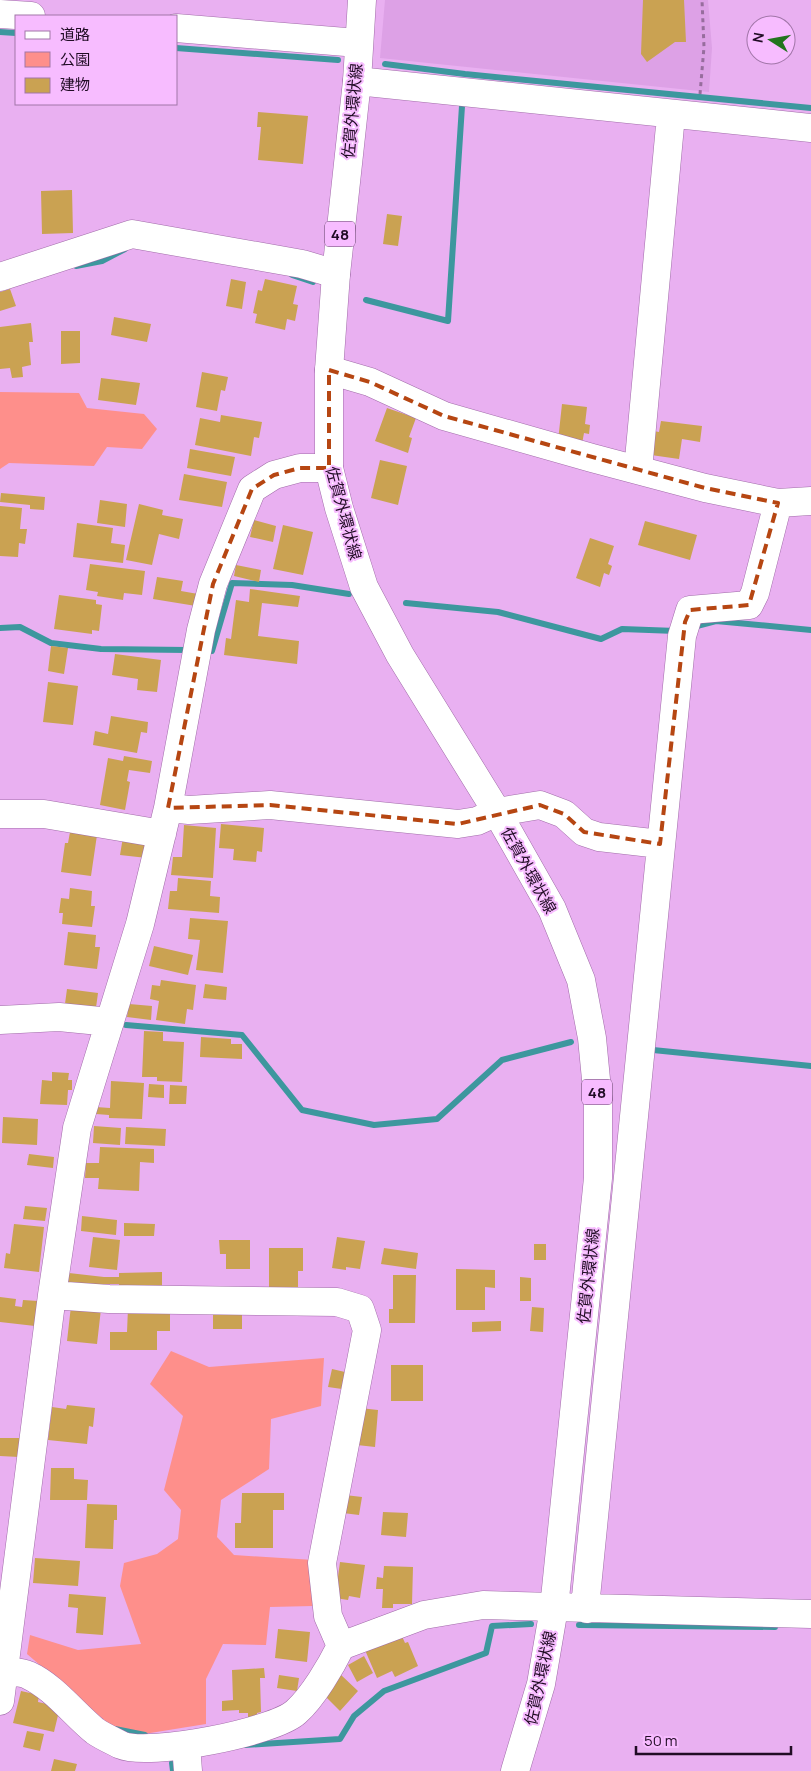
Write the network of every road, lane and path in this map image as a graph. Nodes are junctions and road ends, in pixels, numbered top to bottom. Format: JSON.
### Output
{"nodes":[{"id":1,"x":362,"y":0,"type":"edge"},
{"id":2,"x":702,"y":0,"type":"edge"},
{"id":3,"x":0,"y":14,"type":"edge"},
{"id":4,"x":15,"y":15,"type":"edge"},
{"id":5,"x":178,"y":28,"type":"edge"},
{"id":6,"x":358,"y":43,"type":"junction"},
{"id":7,"x":357,"y":81,"type":"junction"},
{"id":8,"x":702,"y":83,"type":"dead end"},
{"id":9,"x":671,"y":115,"type":"junction"},
{"id":10,"x":811,"y":128,"type":"edge"},
{"id":11,"x":336,"y":274,"type":"junction"},
{"id":12,"x":0,"y":277,"type":"edge"},
{"id":13,"x":329,"y":370,"type":"junction"},
{"id":14,"x":330,"y":468,"type":"junction"},
{"id":15,"x":638,"y":470,"type":"junction"},
{"id":16,"x":811,"y":501,"type":"edge"},
{"id":17,"x":778,"y":503,"type":"junction"},
{"id":18,"x":168,"y":808,"type":"junction"},
{"id":19,"x":497,"y":812,"type":"junction"},
{"id":20,"x":0,"y":814,"type":"edge"},
{"id":21,"x":162,"y":834,"type":"junction"},
{"id":22,"x":660,"y":844,"type":"junction"},
{"id":23,"x":0,"y":1020,"type":"edge"},
{"id":24,"x":110,"y":1022,"type":"junction"},
{"id":25,"x":52,"y":1295,"type":"junction"},
{"id":26,"x":6,"y":1608,"type":"edge"},
{"id":27,"x":554,"y":1608,"type":"junction"},
{"id":28,"x":587,"y":1609,"type":"junction"},
{"id":29,"x":811,"y":1614,"type":"edge"},
{"id":30,"x":341,"y":1646,"type":"junction"},
{"id":31,"x":5,"y":1671,"type":"junction"},
{"id":32,"x":0,"y":1701,"type":"edge"},
{"id":33,"x":187,"y":1758,"type":"edge"},
{"id":34,"x":515,"y":1771,"type":"edge"}],
"edges":[{"from":1,"to":6,"type":"street","name":"佐賀外環状線","number":"48"},
{"from":2,"to":8,"type":"path"},
{"from":3,"to":4,"type":"street"},
{"from":5,"to":6,"type":"street"},
{"from":6,"to":7,"type":"street","name":"佐賀外環状線","number":"48"},
{"from":7,"to":9,"type":"street"},
{"from":7,"to":11,"type":"street","name":"佐賀外環状線","number":"48"},
{"from":9,"to":10,"type":"street"},
{"from":9,"to":15,"type":"street"},
{"from":11,"to":12,"type":"street"},
{"from":11,"to":13,"type":"street","name":"佐賀外環状線","number":"48"},
{"from":13,"to":14,"type":"street","name":"佐賀外環状線","number":"48"},
{"from":13,"to":15,"type":"street"},
{"from":14,"to":18,"type":"street"},
{"from":14,"to":19,"type":"street","name":"佐賀外環状線","number":"48"},
{"from":15,"to":17,"type":"street"},
{"from":16,"to":17,"type":"street"},
{"from":17,"to":22,"type":"street"},
{"from":18,"to":19,"type":"street"},
{"from":18,"to":21,"type":"street"},
{"from":19,"to":22,"type":"street"},
{"from":19,"to":27,"type":"street","name":"佐賀外環状線","number":"48"},
{"from":20,"to":21,"type":"street"},
{"from":21,"to":24,"type":"street"},
{"from":22,"to":28,"type":"street"},
{"from":23,"to":24,"type":"street"},
{"from":24,"to":25,"type":"street"},
{"from":25,"to":26,"type":"street"},
{"from":25,"to":30,"type":"street"},
{"from":26,"to":31,"type":"street"},
{"from":27,"to":28,"type":"street"},
{"from":27,"to":30,"type":"street"},
{"from":27,"to":34,"type":"street","name":"佐賀外環状線","number":"48"},
{"from":28,"to":29,"type":"street"},
{"from":30,"to":33,"type":"street"},
{"from":31,"to":32,"type":"street"},
{"from":31,"to":33,"type":"street"}]}
